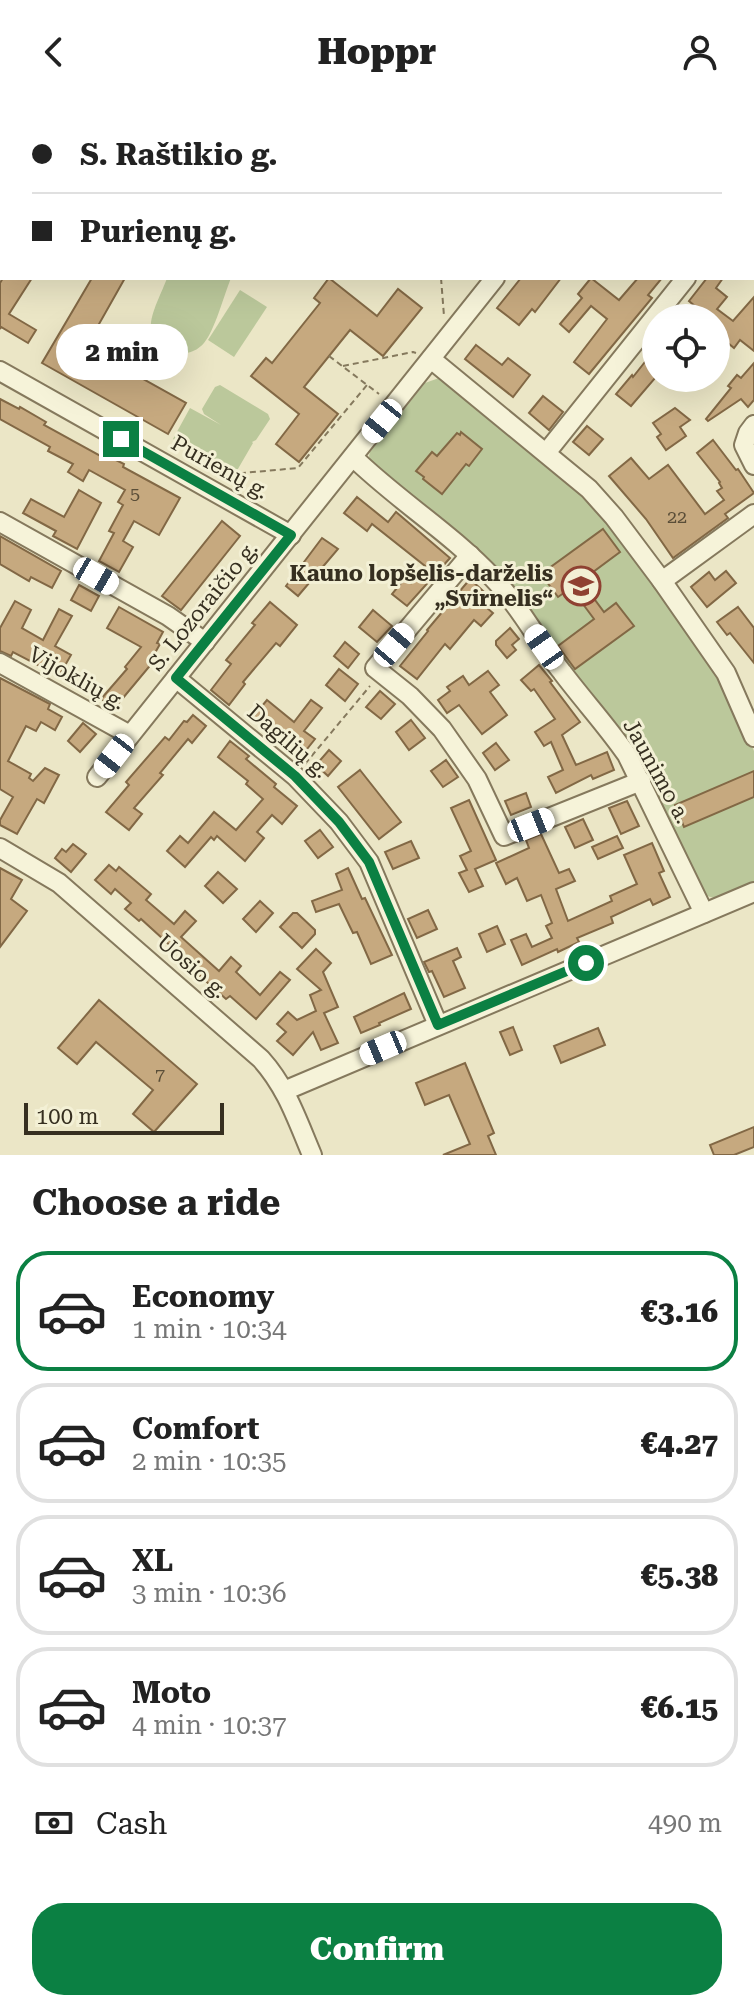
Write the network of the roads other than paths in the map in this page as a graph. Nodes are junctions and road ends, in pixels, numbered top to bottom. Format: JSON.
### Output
{"nodes":[{"id":1,"x":493,"y":280,"type":"edge"},
{"id":2,"x":684,"y":280,"type":"edge"},
{"id":3,"x":431,"y":359,"type":"junction"},
{"id":4,"x":0,"y":371,"type":"edge"},
{"id":5,"x":754,"y":425,"type":"edge"},
{"id":6,"x":546,"y":453,"type":"junction"},
{"id":7,"x":353,"y":457,"type":"junction"},
{"id":8,"x":754,"y":465,"type":"edge"},
{"id":9,"x":754,"y":514,"type":"edge"},
{"id":10,"x":0,"y":522,"type":"edge"},
{"id":11,"x":291,"y":535,"type":"junction"},
{"id":12,"x":470,"y":555,"type":"junction"},
{"id":13,"x":662,"y":581,"type":"junction"},
{"id":14,"x":205,"y":642,"type":"junction"},
{"id":15,"x":0,"y":663,"type":"edge"},
{"id":16,"x":176,"y":678,"type":"junction"},
{"id":17,"x":752,"y":729,"type":"edge"},
{"id":18,"x":130,"y":735,"type":"junction"},
{"id":19,"x":97,"y":777,"type":"dead end"},
{"id":20,"x":641,"y":781,"type":"junction"},
{"id":21,"x":0,"y":848,"type":"edge"},
{"id":22,"x":753,"y":897,"type":"edge"},
{"id":23,"x":704,"y":913,"type":"junction"},
{"id":24,"x":438,"y":1025,"type":"junction"},
{"id":25,"x":284,"y":1091,"type":"junction"},
{"id":26,"x":312,"y":1155,"type":"edge"}],
"edges":[{"from":1,"to":3,"type":"street","name":"S. Lozoraičio g."},
{"from":2,"to":6,"type":"street"},
{"from":3,"to":6,"type":"street"},
{"from":3,"to":7,"type":"street","name":"S. Lozoraičio g."},
{"from":4,"to":11,"type":"street","name":"Purienų g."},
{"from":5,"to":8,"type":"street"},
{"from":6,"to":13,"type":"street"},
{"from":7,"to":11,"type":"street","name":"S. Lozoraičio g."},
{"from":7,"to":12,"type":"street","name":"Jaunimo a."},
{"from":9,"to":13,"type":"street"},
{"from":10,"to":14,"type":"street"},
{"from":11,"to":14,"type":"street","name":"S. Lozoraičio g."},
{"from":12,"to":20,"type":"street","name":"Jaunimo a."},
{"from":12,"to":20,"type":"street"},
{"from":13,"to":17,"type":"street"},
{"from":14,"to":16,"type":"street","name":"S. Lozoraičio g."},
{"from":15,"to":18,"type":"street","name":"Vijoklių g."},
{"from":16,"to":18,"type":"street","name":"S. Lozoraičio g."},
{"from":16,"to":24,"type":"street","name":"Dagilių g."},
{"from":18,"to":19,"type":"street","name":"S. Lozoraičio g."},
{"from":20,"to":23,"type":"street","name":"Jaunimo a."},
{"from":21,"to":25,"type":"street","name":"Uosio g."},
{"from":22,"to":23,"type":"street"},
{"from":23,"to":24,"type":"street"},
{"from":24,"to":25,"type":"street"},
{"from":25,"to":26,"type":"street","name":"Uosio g."}]}
